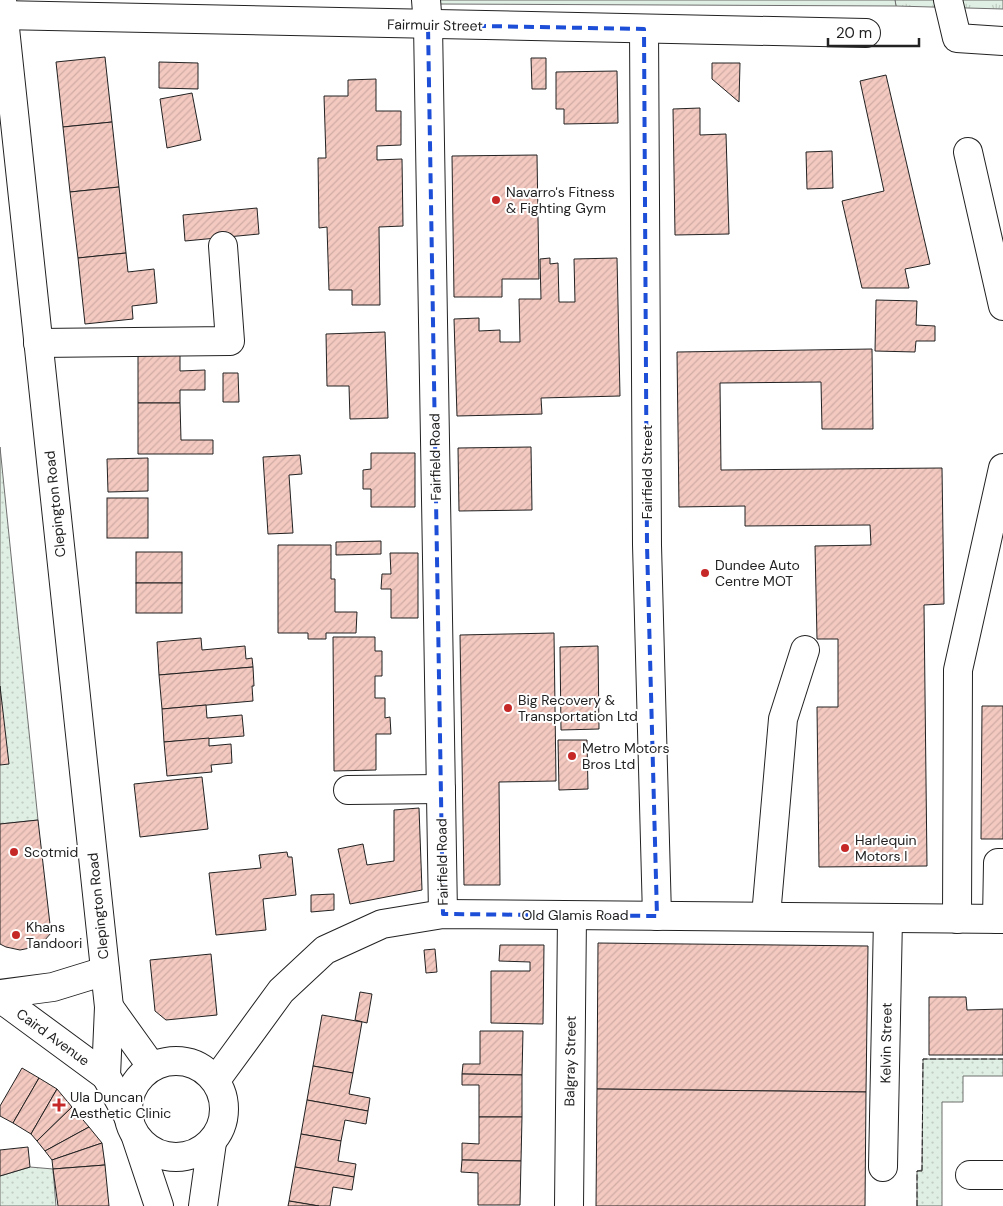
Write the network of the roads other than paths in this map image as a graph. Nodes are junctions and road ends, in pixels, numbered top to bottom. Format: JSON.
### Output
{"nodes":[{"id":1,"x":948,"y":0,"type":"edge"},
{"id":2,"x":2,"y":10,"type":"edge"},
{"id":3,"x":427,"y":12,"type":"edge"},
{"id":4,"x":644,"y":29,"type":"junction"},
{"id":5,"x":866,"y":33,"type":"dead end"},
{"id":6,"x":1003,"y":41,"type":"edge"},
{"id":7,"x":968,"y":152,"type":"dead end"},
{"id":8,"x":223,"y":246,"type":"dead end"},
{"id":9,"x":1003,"y":306,"type":"edge"},
{"id":10,"x":38,"y":343,"type":"junction"},
{"id":11,"x":1003,"y":468,"type":"edge"},
{"id":12,"x":805,"y":650,"type":"dead end"},
{"id":13,"x":441,"y":789,"type":"junction"},
{"id":14,"x":348,"y":790,"type":"dead end"},
{"id":15,"x":1003,"y":863,"type":"edge"},
{"id":16,"x":443,"y":914,"type":"junction"},
{"id":17,"x":572,"y":916,"type":"junction"},
{"id":18,"x":657,"y":916,"type":"junction"},
{"id":19,"x":766,"y":916,"type":"junction"},
{"id":20,"x":888,"y":918,"type":"junction"},
{"id":21,"x":957,"y":919,"type":"junction"},
{"id":22,"x":1000,"y":919,"type":"edge"},
{"id":23,"x":105,"y":971,"type":"junction"},
{"id":24,"x":0,"y":996,"type":"edge"},
{"id":25,"x":109,"y":1008,"type":"junction"},
{"id":26,"x":152,"y":1067,"type":"junction"},
{"id":27,"x":106,"y":1076,"type":"junction"},
{"id":28,"x":216,"y":1080,"type":"junction"},
{"id":29,"x":132,"y":1127,"type":"junction"},
{"id":30,"x":212,"y":1142,"type":"junction"},
{"id":31,"x":883,"y":1167,"type":"dead end"},
{"id":32,"x":1003,"y":1174,"type":"edge"},
{"id":33,"x":970,"y":1175,"type":"dead end"},
{"id":34,"x":157,"y":1205,"type":"edge"},
{"id":35,"x":203,"y":1206,"type":"edge"},
{"id":36,"x":569,"y":1206,"type":"edge"}],
"edges":[{"from":1,"to":6,"type":"street"},
{"from":2,"to":3,"type":"street","name":"Fairmuir Street"},
{"from":2,"to":10,"type":"street","name":"Clepington Road"},
{"from":3,"to":4,"type":"street","name":"Fairmuir Street"},
{"from":3,"to":13,"type":"street","name":"Fairfield Road"},
{"from":4,"to":5,"type":"street","name":"Fairmuir Street"},
{"from":4,"to":18,"type":"street","name":"Fairfield Street"},
{"from":7,"to":9,"type":"street"},
{"from":8,"to":10,"type":"street"},
{"from":10,"to":23,"type":"street","name":"Clepington Road"},
{"from":11,"to":21,"type":"street"},
{"from":12,"to":19,"type":"street"},
{"from":13,"to":14,"type":"street"},
{"from":13,"to":16,"type":"street","name":"Fairfield Road"},
{"from":15,"to":22,"type":"street"},
{"from":16,"to":17,"type":"street","name":"Old Glamis Road"},
{"from":16,"to":28,"type":"street","name":"Old Glamis Road"},
{"from":17,"to":18,"type":"street","name":"Old Glamis Road"},
{"from":17,"to":36,"type":"street","name":"Balgray Street"},
{"from":18,"to":19,"type":"street","name":"Old Glamis Road"},
{"from":19,"to":20,"type":"street","name":"Old Glamis Road"},
{"from":20,"to":21,"type":"street","name":"Old Glamis Road"},
{"from":20,"to":31,"type":"street","name":"Kelvin Street"},
{"from":21,"to":22,"type":"street","name":"Old Glamis Road"},
{"from":23,"to":24,"type":"street","name":"Caird Avenue"},
{"from":23,"to":25,"type":"street","name":"Clepington Road"},
{"from":24,"to":27,"type":"street","name":"Caird Avenue"},
{"from":25,"to":26,"type":"street","name":"Clepington Road"},
{"from":25,"to":27,"type":"street","name":"Clepington Road"},
{"from":26,"to":28,"type":"street"},
{"from":26,"to":29,"type":"street"},
{"from":27,"to":29,"type":"street"},
{"from":28,"to":30,"type":"street"},
{"from":29,"to":30,"type":"street"},
{"from":29,"to":34,"type":"street"},
{"from":30,"to":35,"type":"street"},
{"from":32,"to":33,"type":"street"}]}
